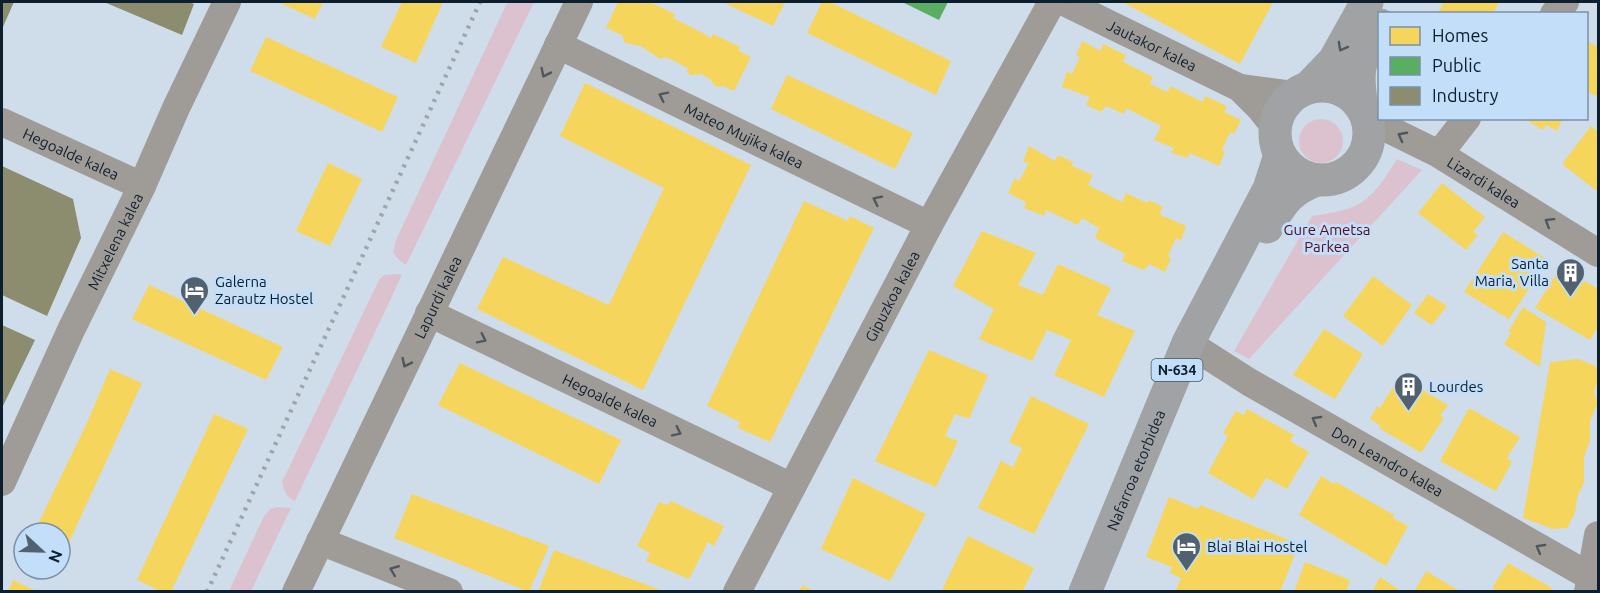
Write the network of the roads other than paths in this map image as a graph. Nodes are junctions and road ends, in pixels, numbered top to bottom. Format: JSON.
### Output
{"nodes":[{"id":1,"x":227,"y":2,"type":"edge"},
{"id":2,"x":579,"y":2,"type":"edge"},
{"id":3,"x":1052,"y":2,"type":"edge"},
{"id":4,"x":1064,"y":2,"type":"edge"},
{"id":5,"x":1367,"y":2,"type":"edge"},
{"id":6,"x":1378,"y":29,"type":"edge"},
{"id":7,"x":558,"y":45,"type":"junction"},
{"id":8,"x":1239,"y":88,"type":"junction"},
{"id":9,"x":1301,"y":91,"type":"junction"},
{"id":10,"x":1364,"y":111,"type":"junction"},
{"id":11,"x":1465,"y":120,"type":"edge"},
{"id":12,"x":2,"y":122,"type":"edge"},
{"id":13,"x":1277,"y":141,"type":"junction"},
{"id":14,"x":1439,"y":154,"type":"junction"},
{"id":15,"x":1316,"y":180,"type":"junction"},
{"id":16,"x":142,"y":186,"type":"junction"},
{"id":17,"x":929,"y":225,"type":"junction"},
{"id":18,"x":1599,"y":253,"type":"edge"},
{"id":19,"x":429,"y":313,"type":"junction"},
{"id":20,"x":1197,"y":349,"type":"junction"},
{"id":21,"x":2,"y":482,"type":"edge"},
{"id":22,"x":792,"y":488,"type":"junction"},
{"id":23,"x":1599,"y":535,"type":"edge"},
{"id":24,"x":321,"y":541,"type":"junction"},
{"id":25,"x":1589,"y":584,"type":"edge"},
{"id":26,"x":296,"y":591,"type":"edge"},
{"id":27,"x":449,"y":591,"type":"edge"},
{"id":28,"x":738,"y":591,"type":"edge"},
{"id":29,"x":1085,"y":591,"type":"edge"},
{"id":30,"x":1107,"y":591,"type":"edge"}],
"edges":[{"from":1,"to":16,"type":"street","name":"Mitxelena kalea"},
{"from":2,"to":7,"type":"street","name":"Lapurdi kalea"},
{"from":3,"to":17,"type":"street","name":"Gipuzkoa kalea"},
{"from":4,"to":8,"type":"street","name":"Jautakor kalea"},
{"from":5,"to":9,"type":"highway","number":"N-634","one_way":true},
{"from":6,"to":10,"type":"highway","number":"N-634"},
{"from":17,"to":7,"type":"street","name":"Mateo Mujika kalea","one_way":true},
{"from":7,"to":19,"type":"street","name":"Lapurdi kalea","one_way":true},
{"from":8,"to":9,"type":"street","name":"Jautakor kalea"},
{"from":8,"to":13,"type":"street","name":"Jautakor kalea"},
{"from":9,"to":10,"type":"highway"},
{"from":9,"to":13,"type":"highway","number":"N-634"},
{"from":14,"to":10,"type":"street","name":"Lizardi kalea","one_way":true},
{"from":10,"to":15,"type":"highway","number":"N-634"},
{"from":11,"to":14,"type":"street"},
{"from":12,"to":16,"type":"street","name":"Hegoalde kalea"},
{"from":13,"to":15,"type":"highway"},
{"from":13,"to":20,"type":"highway","name":"Nafarroa etorbidea","number":"N-634"},
{"from":18,"to":14,"type":"street","name":"Lizardi kalea","one_way":true},
{"from":15,"to":20,"type":"highway","name":"Nafarroa etorbidea","number":"N-634"},
{"from":16,"to":21,"type":"street","name":"Mitxelena kalea"},
{"from":17,"to":22,"type":"street","name":"Gipuzkoa kalea"},
{"from":19,"to":22,"type":"street","name":"Hegoalde kalea","one_way":true},
{"from":19,"to":24,"type":"street","name":"Lapurdi kalea","one_way":true},
{"from":25,"to":20,"type":"street","name":"Don Leandro kalea","one_way":true},
{"from":20,"to":29,"type":"highway","name":"Nafarroa etorbidea","number":"N-634"},
{"from":20,"to":30,"type":"highway","name":"Nafarroa etorbidea","number":"N-634"},
{"from":22,"to":28,"type":"street","name":"Gipuzkoa kalea"},
{"from":23,"to":25,"type":"street"},
{"from":24,"to":26,"type":"street","name":"Lapurdi kalea"},
{"from":27,"to":24,"type":"street","one_way":true}]}
